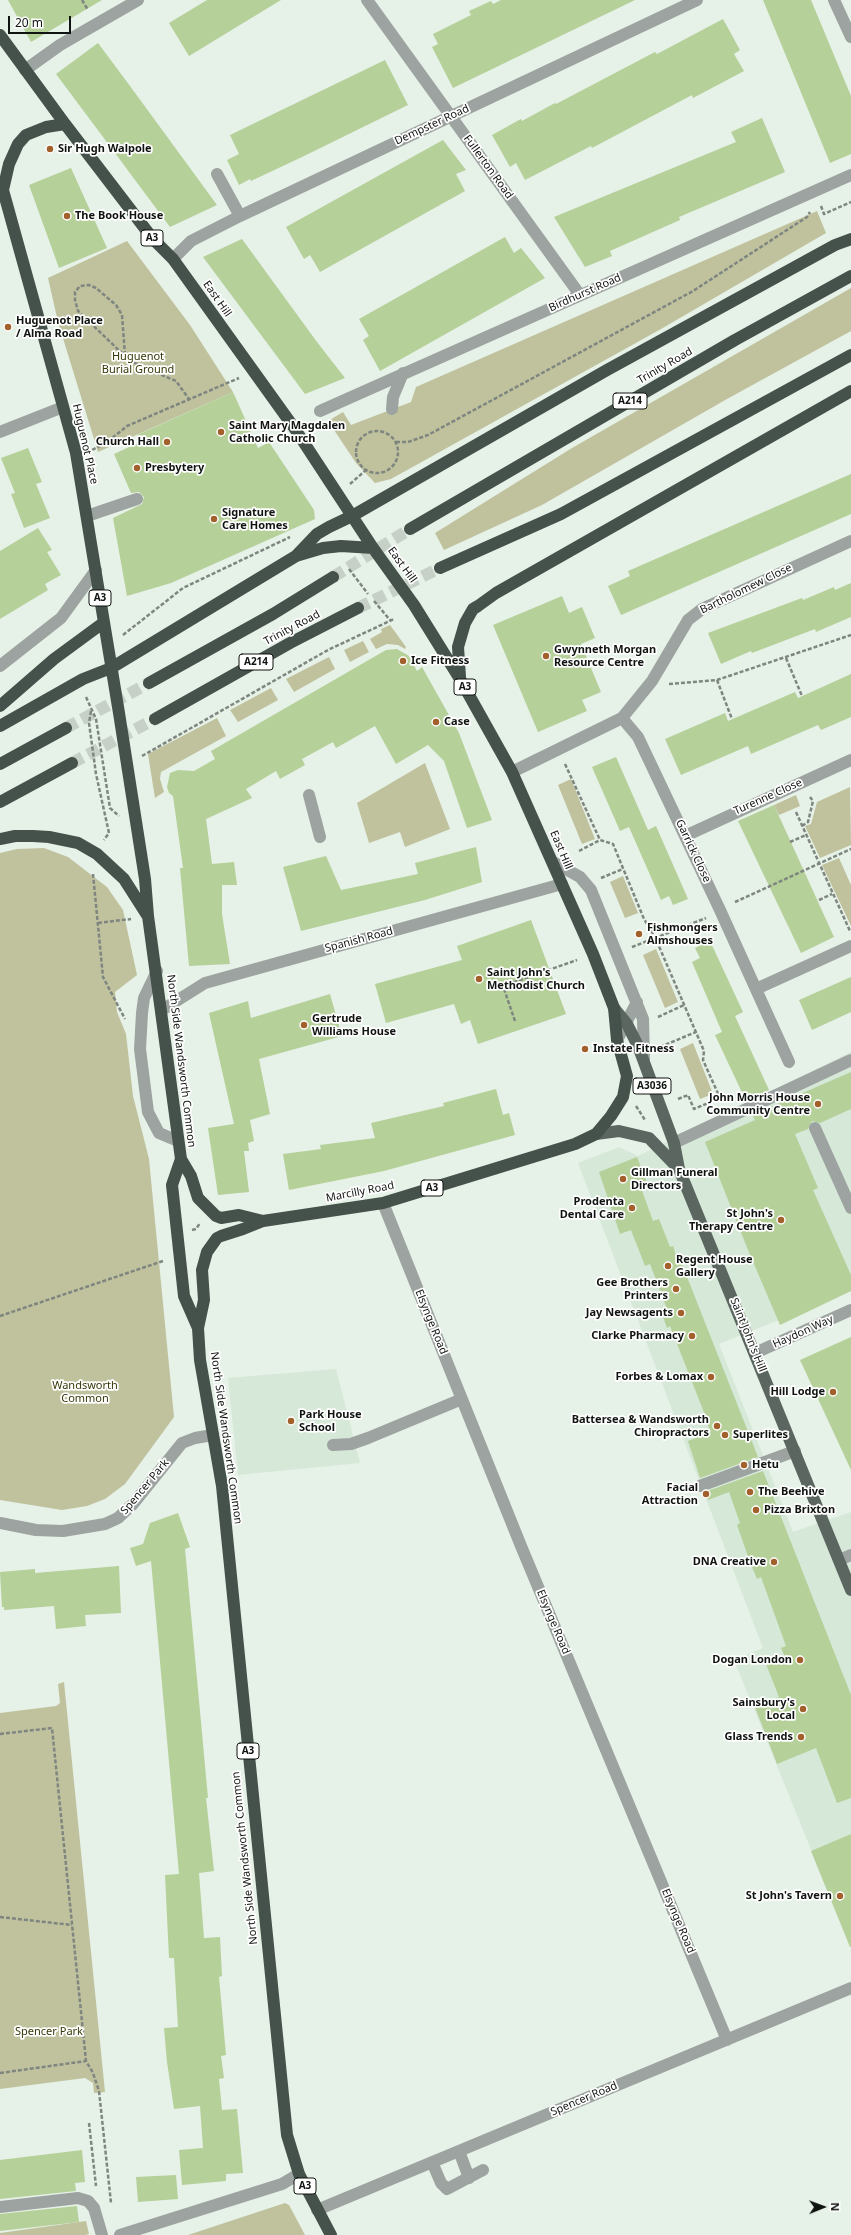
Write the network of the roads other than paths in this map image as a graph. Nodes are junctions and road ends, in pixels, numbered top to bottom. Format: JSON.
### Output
{"nodes":[{"id":1,"x":138,"y":0,"type":"edge"},
{"id":2,"x":367,"y":0,"type":"edge"},
{"id":3,"x":697,"y":0,"type":"edge"},
{"id":4,"x":834,"y":0,"type":"edge"},
{"id":5,"x":0,"y":35,"type":"edge"},
{"id":6,"x":851,"y":37,"type":"edge"},
{"id":7,"x":25,"y":70,"type":"junction"},
{"id":8,"x":451,"y":116,"type":"junction"},
{"id":9,"x":65,"y":124,"type":"junction"},
{"id":10,"x":217,"y":174,"type":"dead end"},
{"id":11,"x":851,"y":175,"type":"edge"},
{"id":12,"x":1,"y":189,"type":"edge"},
{"id":13,"x":3,"y":203,"type":"edge"},
{"id":14,"x":240,"y":216,"type":"junction"},
{"id":15,"x":851,"y":239,"type":"edge"},
{"id":16,"x":173,"y":259,"type":"junction"},
{"id":17,"x":851,"y":276,"type":"edge"},
{"id":18,"x":580,"y":295,"type":"junction"},
{"id":19,"x":851,"y":355,"type":"edge"},
{"id":20,"x":403,"y":373,"type":"junction"},
{"id":21,"x":851,"y":391,"type":"edge"},
{"id":22,"x":63,"y":407,"type":"junction"},
{"id":23,"x":392,"y":409,"type":"dead end"},
{"id":24,"x":320,"y":411,"type":"dead end"},
{"id":25,"x":0,"y":432,"type":"edge"},
{"id":26,"x":137,"y":499,"type":"dead end"},
{"id":27,"x":87,"y":516,"type":"junction"},
{"id":28,"x":352,"y":516,"type":"junction"},
{"id":29,"x":410,"y":529,"type":"tunnel mouth"},
{"id":30,"x":851,"y":541,"type":"edge"},
{"id":31,"x":370,"y":543,"type":"junction"},
{"id":32,"x":296,"y":556,"type":"junction"},
{"id":33,"x":440,"y":568,"type":"tunnel mouth"},
{"id":34,"x":96,"y":570,"type":"junction"},
{"id":35,"x":333,"y":577,"type":"tunnel mouth"},
{"id":36,"x":358,"y":608,"type":"tunnel mouth"},
{"id":37,"x":103,"y":623,"type":"junction"},
{"id":38,"x":0,"y":666,"type":"edge"},
{"id":39,"x":111,"y":668,"type":"junction"},
{"id":40,"x":460,"y":679,"type":"junction"},
{"id":41,"x":149,"y":683,"type":"tunnel mouth"},
{"id":42,"x":0,"y":706,"type":"edge"},
{"id":43,"x":119,"y":713,"type":"joint"},
{"id":44,"x":622,"y":718,"type":"junction"},
{"id":45,"x":155,"y":719,"type":"tunnel mouth"},
{"id":46,"x":0,"y":726,"type":"edge"},
{"id":47,"x":66,"y":728,"type":"tunnel mouth"},
{"id":48,"x":851,"y":760,"type":"edge"},
{"id":49,"x":72,"y":763,"type":"tunnel mouth"},
{"id":50,"x":0,"y":764,"type":"edge"},
{"id":51,"x":512,"y":772,"type":"junction"},
{"id":52,"x":309,"y":795,"type":"dead end"},
{"id":53,"x":0,"y":802,"type":"edge"},
{"id":54,"x":685,"y":836,"type":"junction"},
{"id":55,"x":320,"y":837,"type":"dead end"},
{"id":56,"x":0,"y":839,"type":"edge"},
{"id":57,"x":553,"y":862,"type":"junction"},
{"id":58,"x":562,"y":884,"type":"junction"},
{"id":59,"x":148,"y":916,"type":"junction"},
{"id":60,"x":851,"y":946,"type":"edge"},
{"id":61,"x":157,"y":971,"type":"junction"},
{"id":62,"x":756,"y":989,"type":"junction"},
{"id":63,"x":637,"y":1002,"type":"junction"},
{"id":64,"x":614,"y":1008,"type":"junction"},
{"id":65,"x":162,"y":1010,"type":"junction"},
{"id":66,"x":626,"y":1024,"type":"junction"},
{"id":67,"x":617,"y":1040,"type":"junction"},
{"id":68,"x":851,"y":1060,"type":"edge"},
{"id":69,"x":789,"y":1062,"type":"dead end"},
{"id":70,"x":644,"y":1064,"type":"junction"},
{"id":71,"x":815,"y":1128,"type":"dead end"},
{"id":72,"x":596,"y":1134,"type":"junction"},
{"id":73,"x":178,"y":1141,"type":"junction"},
{"id":74,"x":674,"y":1143,"type":"junction"},
{"id":75,"x":181,"y":1159,"type":"junction"},
{"id":76,"x":679,"y":1169,"type":"junction"},
{"id":77,"x":383,"y":1203,"type":"junction"},
{"id":78,"x":851,"y":1208,"type":"edge"},
{"id":79,"x":263,"y":1221,"type":"junction"},
{"id":80,"x":851,"y":1310,"type":"edge"},
{"id":81,"x":198,"y":1328,"type":"junction"},
{"id":82,"x":755,"y":1352,"type":"junction"},
{"id":83,"x":462,"y":1399,"type":"junction"},
{"id":84,"x":213,"y":1435,"type":"junction"},
{"id":85,"x":334,"y":1445,"type":"dead end"},
{"id":86,"x":795,"y":1451,"type":"junction"},
{"id":87,"x":700,"y":1486,"type":"dead end"},
{"id":88,"x":0,"y":1523,"type":"edge"},
{"id":89,"x":851,"y":1555,"type":"edge"},
{"id":90,"x":839,"y":1560,"type":"junction"},
{"id":91,"x":851,"y":1590,"type":"edge"},
{"id":92,"x":851,"y":1988,"type":"edge"},
{"id":93,"x":727,"y":2040,"type":"junction"},
{"id":94,"x":459,"y":2151,"type":"junction"},
{"id":95,"x":432,"y":2162,"type":"junction"},
{"id":96,"x":483,"y":2170,"type":"dead end"},
{"id":97,"x":299,"y":2174,"type":"junction"},
{"id":98,"x":469,"y":2178,"type":"junction"},
{"id":99,"x":0,"y":2207,"type":"edge"},
{"id":100,"x":317,"y":2210,"type":"junction"},
{"id":101,"x":102,"y":2235,"type":"edge"},
{"id":102,"x":120,"y":2235,"type":"edge"},
{"id":103,"x":331,"y":2235,"type":"edge"}],
"edges":[{"from":1,"to":7,"type":"street"},
{"from":2,"to":8,"type":"street","name":"Fullerton Road"},
{"from":3,"to":8,"type":"street","name":"Dempster Road"},
{"from":4,"to":6,"type":"street"},
{"from":5,"to":7,"type":"highway","name":"East Hill","number":"A3"},
{"from":7,"to":9,"type":"highway","name":"East Hill","number":"A3"},
{"from":8,"to":14,"type":"street","name":"Dempster Road"},
{"from":8,"to":18,"type":"street","name":"Fullerton Road"},
{"from":9,"to":12,"type":"highway","number":"A3"},
{"from":9,"to":16,"type":"highway","name":"East Hill","number":"A3"},
{"from":10,"to":14,"type":"street"},
{"from":11,"to":18,"type":"street","name":"Birdhurst Road"},
{"from":12,"to":13,"type":"highway","name":"Huguenot Place","number":"A3"},
{"from":13,"to":22,"type":"highway","name":"Huguenot Place","number":"A3"},
{"from":14,"to":16,"type":"street","name":"Dempster Road"},
{"from":15,"to":28,"type":"highway"},
{"from":16,"to":28,"type":"highway","name":"East Hill","number":"A3"},
{"from":17,"to":29,"type":"highway","name":"Trinity Road","number":"A214"},
{"from":18,"to":20,"type":"street","name":"Birdhurst Road"},
{"from":19,"to":33,"type":"highway"},
{"from":20,"to":23,"type":"street"},
{"from":20,"to":24,"type":"street","name":"Birdhurst Road"},
{"from":21,"to":40,"type":"highway"},
{"from":22,"to":25,"type":"street"},
{"from":22,"to":27,"type":"highway","name":"Huguenot Place","number":"A3"},
{"from":26,"to":27,"type":"street"},
{"from":27,"to":34,"type":"highway","name":"Huguenot Place","number":"A3"},
{"from":28,"to":31,"type":"highway","name":"East Hill","number":"A3"},
{"from":28,"to":32,"type":"highway"},
{"from":30,"to":44,"type":"street","name":"Bartholomew Close"},
{"from":31,"to":32,"type":"highway"},
{"from":31,"to":40,"type":"highway","name":"East Hill","number":"A3"},
{"from":32,"to":39,"type":"highway"},
{"from":34,"to":37,"type":"highway","name":"Huguenot Place","number":"A3"},
{"from":34,"to":38,"type":"street"},
{"from":35,"to":41,"type":"highway","name":"Trinity Road"},
{"from":36,"to":45,"type":"highway","name":"Trinity Road","number":"A214"},
{"from":37,"to":39,"type":"highway","name":"Huguenot Place","number":"A3"},
{"from":37,"to":42,"type":"highway"},
{"from":39,"to":43,"type":"highway","name":"Huguenot Place","number":"A3"},
{"from":39,"to":46,"type":"highway"},
{"from":40,"to":51,"type":"highway","name":"East Hill","number":"A3"},
{"from":43,"to":59,"type":"highway","name":"North Side Wandsworth Common","number":"A3"},
{"from":44,"to":51,"type":"street","name":"Bartholomew Close"},
{"from":44,"to":54,"type":"street","name":"Garrick Close"},
{"from":47,"to":50,"type":"highway"},
{"from":48,"to":54,"type":"street","name":"Turenne Close"},
{"from":49,"to":53,"type":"highway"},
{"from":51,"to":57,"type":"highway","name":"East Hill","number":"A3"},
{"from":52,"to":55,"type":"street"},
{"from":54,"to":62,"type":"street","name":"Garrick Close"},
{"from":56,"to":59,"type":"highway"},
{"from":57,"to":58,"type":"highway","name":"East Hill","number":"A3"},
{"from":57,"to":63,"type":"street"},
{"from":58,"to":64,"type":"highway","name":"East Hill","number":"A3"},
{"from":58,"to":65,"type":"street","name":"Spanish Road"},
{"from":59,"to":61,"type":"highway","name":"North Side Wandsworth Common","number":"A3"},
{"from":60,"to":62,"type":"street"},
{"from":61,"to":65,"type":"highway","name":"North Side Wandsworth Common","number":"A3"},
{"from":61,"to":73,"type":"street"},
{"from":62,"to":69,"type":"street","name":"Garrick Close"},
{"from":63,"to":66,"type":"street"},
{"from":63,"to":70,"type":"street"},
{"from":64,"to":66,"type":"main road","name":"East Hill","number":"A3036"},
{"from":64,"to":67,"type":"highway","number":"A3"},
{"from":65,"to":73,"type":"highway","name":"North Side Wandsworth Common","number":"A3"},
{"from":66,"to":67,"type":"street"},
{"from":66,"to":70,"type":"main road","name":"East Hill","number":"A3036"},
{"from":67,"to":72,"type":"highway","number":"A3"},
{"from":68,"to":74,"type":"street"},
{"from":70,"to":74,"type":"main road","name":"East Hill","number":"A3036"},
{"from":71,"to":78,"type":"street"},
{"from":72,"to":76,"type":"main road","name":"Marcilly Road","number":"A3036"},
{"from":72,"to":77,"type":"highway","name":"Marcilly Road","number":"A3"},
{"from":73,"to":75,"type":"highway","name":"North Side Wandsworth Common","number":"A3"},
{"from":74,"to":76,"type":"main road","name":"East Hill","number":"A3036"},
{"from":75,"to":79,"type":"highway","number":"A3"},
{"from":75,"to":81,"type":"highway","name":"North Side Wandsworth Common","number":"A3"},
{"from":76,"to":82,"type":"main road","name":"Saint John's Hill","number":"A3036"},
{"from":77,"to":79,"type":"highway","name":"Marcilly Road","number":"A3"},
{"from":77,"to":83,"type":"street","name":"Elsynge Road"},
{"from":79,"to":81,"type":"highway","name":"Marcilly Road","number":"A3"},
{"from":80,"to":82,"type":"street","name":"Haydon Way"},
{"from":81,"to":84,"type":"highway","name":"North Side Wandsworth Common","number":"A3"},
{"from":82,"to":86,"type":"main road","name":"Saint John's Hill","number":"A3036"},
{"from":83,"to":85,"type":"street"},
{"from":83,"to":93,"type":"street","name":"Elsynge Road"},
{"from":84,"to":88,"type":"street","name":"Spencer Park"},
{"from":84,"to":97,"type":"highway","name":"North Side Wandsworth Common","number":"A3"},
{"from":86,"to":87,"type":"street"},
{"from":86,"to":90,"type":"main road","name":"Saint John's Hill","number":"A3036"},
{"from":89,"to":90,"type":"street"},
{"from":90,"to":91,"type":"main road","name":"Saint John's Hill","number":"A3036"},
{"from":92,"to":93,"type":"street","name":"Spencer Road"},
{"from":93,"to":94,"type":"street","name":"Spencer Road"},
{"from":94,"to":95,"type":"street","name":"Spencer Road"},
{"from":94,"to":98,"type":"street"},
{"from":95,"to":98,"type":"street"},
{"from":95,"to":100,"type":"street","name":"Spencer Road"},
{"from":96,"to":98,"type":"street"},
{"from":97,"to":100,"type":"highway","name":"North Side Wandsworth Common","number":"A3"},
{"from":97,"to":102,"type":"street"},
{"from":99,"to":101,"type":"street"},
{"from":100,"to":103,"type":"highway","name":"North Side Wandsworth Common","number":"A3"}]}
